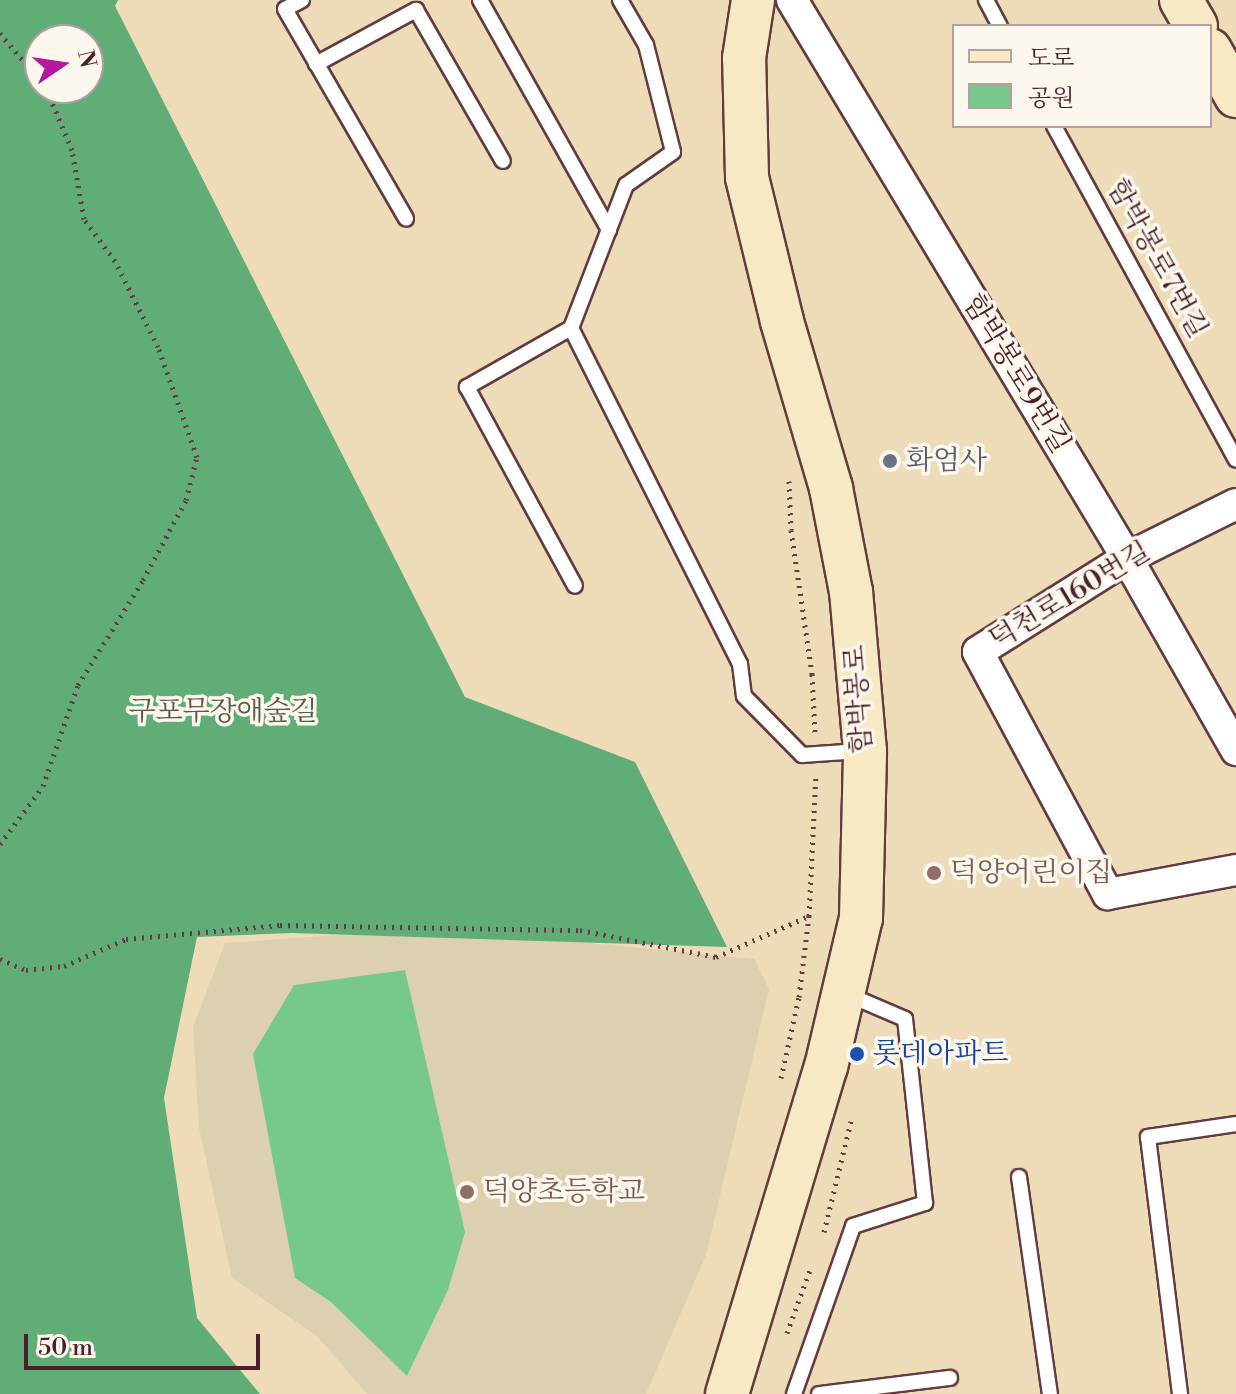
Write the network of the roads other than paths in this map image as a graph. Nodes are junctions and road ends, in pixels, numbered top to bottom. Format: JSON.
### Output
{"nodes":[{"id":1,"x":302,"y":0,"type":"edge"},
{"id":2,"x":480,"y":0,"type":"edge"},
{"id":3,"x":620,"y":0,"type":"edge"},
{"id":4,"x":753,"y":0,"type":"edge"},
{"id":5,"x":792,"y":0,"type":"edge"},
{"id":6,"x":986,"y":0,"type":"edge"},
{"id":7,"x":1181,"y":0,"type":"edge"},
{"id":8,"x":999,"y":24,"type":"edge"},
{"id":9,"x":1195,"y":24,"type":"edge"},
{"id":10,"x":1212,"y":54,"type":"edge"},
{"id":11,"x":316,"y":64,"type":"junction"},
{"id":12,"x":1236,"y":96,"type":"edge"},
{"id":13,"x":1055,"y":128,"type":"edge"},
{"id":14,"x":503,"y":161,"type":"dead end"},
{"id":15,"x":406,"y":219,"type":"dead end"},
{"id":16,"x":609,"y":230,"type":"junction"},
{"id":17,"x":571,"y":328,"type":"junction"},
{"id":18,"x":1236,"y":460,"type":"edge"},
{"id":19,"x":1236,"y":504,"type":"edge"},
{"id":20,"x":1127,"y":558,"type":"junction"},
{"id":21,"x":575,"y":586,"type":"dead end"},
{"id":22,"x":1236,"y":750,"type":"edge"},
{"id":23,"x":865,"y":751,"type":"junction"},
{"id":24,"x":1236,"y":870,"type":"edge"},
{"id":25,"x":843,"y":993,"type":"junction"},
{"id":26,"x":1236,"y":1124,"type":"edge"},
{"id":27,"x":1019,"y":1177,"type":"dead end"},
{"id":28,"x":950,"y":1378,"type":"dead end"},
{"id":29,"x":727,"y":1394,"type":"edge"},
{"id":30,"x":794,"y":1394,"type":"edge"},
{"id":31,"x":819,"y":1394,"type":"edge"},
{"id":32,"x":1050,"y":1394,"type":"edge"},
{"id":33,"x":1180,"y":1394,"type":"edge"}],
"edges":[{"from":1,"to":11,"type":"lane"},
{"from":2,"to":16,"type":"lane"},
{"from":3,"to":16,"type":"lane"},
{"from":4,"to":23,"type":"main road","name":"함박봉로"},
{"from":5,"to":20,"type":"street","name":"함박봉로9번길"},
{"from":6,"to":8,"type":"lane"},
{"from":7,"to":9,"type":"main road"},
{"from":10,"to":12,"type":"main road"},
{"from":11,"to":14,"type":"lane"},
{"from":11,"to":15,"type":"lane"},
{"from":13,"to":18,"type":"lane","name":"함박봉로7번길"},
{"from":16,"to":17,"type":"lane"},
{"from":17,"to":21,"type":"lane"},
{"from":17,"to":23,"type":"lane"},
{"from":19,"to":20,"type":"street","name":"덕천로160번길"},
{"from":20,"to":22,"type":"street","name":"함박봉로9번길"},
{"from":20,"to":24,"type":"street","name":"덕천로160번길"},
{"from":23,"to":25,"type":"main road","name":"함박봉로"},
{"from":25,"to":29,"type":"main road","name":"함박봉로"},
{"from":25,"to":30,"type":"lane"},
{"from":26,"to":33,"type":"lane"},
{"from":27,"to":32,"type":"lane"},
{"from":28,"to":31,"type":"lane"}]}
